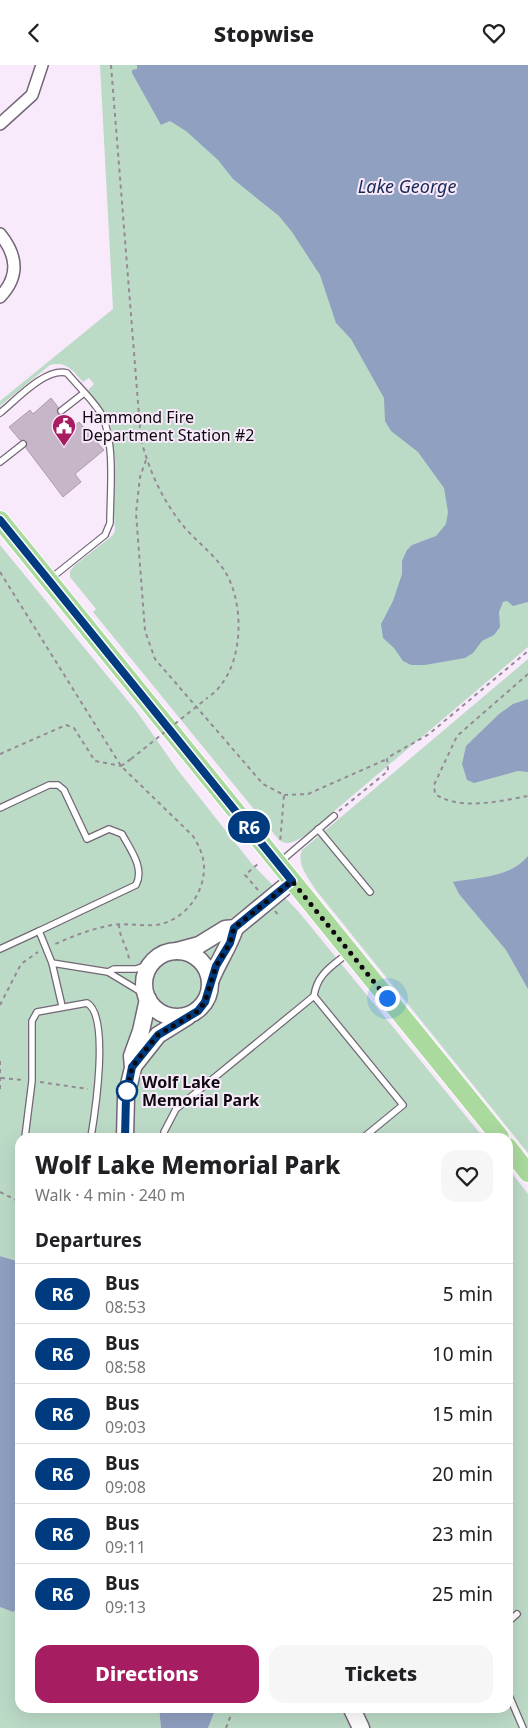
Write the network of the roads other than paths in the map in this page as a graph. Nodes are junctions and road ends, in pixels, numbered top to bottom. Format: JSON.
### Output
{"nodes":[{"id":1,"x":42,"y":65,"type":"edge"},
{"id":2,"x":0,"y":124,"type":"edge"},
{"id":3,"x":0,"y":234,"type":"edge"},
{"id":4,"x":0,"y":297,"type":"edge"},
{"id":5,"x":84,"y":393,"type":"junction"},
{"id":6,"x":61,"y":411,"type":"dead end"},
{"id":7,"x":0,"y":413,"type":"edge"},
{"id":8,"x":23,"y":444,"type":"dead end"},
{"id":9,"x":0,"y":462,"type":"edge"},
{"id":10,"x":0,"y":520,"type":"edge"},
{"id":11,"x":48,"y":580,"type":"junction"},
{"id":12,"x":0,"y":808,"type":"edge"},
{"id":13,"x":334,"y":816,"type":"road end"},
{"id":14,"x":318,"y":829,"type":"junction"},
{"id":15,"x":278,"y":864,"type":"junction"},
{"id":16,"x":292,"y":881,"type":"junction"},
{"id":17,"x":370,"y":892,"type":"dead end"},
{"id":18,"x":234,"y":928,"type":"junction"},
{"id":19,"x":39,"y":931,"type":"junction"},
{"id":20,"x":0,"y":949,"type":"edge"},
{"id":21,"x":177,"y":951,"type":"junction"},
{"id":22,"x":350,"y":952,"type":"junction"},
{"id":23,"x":52,"y":963,"type":"junction"},
{"id":24,"x":153,"y":963,"type":"junction"},
{"id":25,"x":108,"y":972,"type":"junction"},
{"id":26,"x":210,"y":982,"type":"junction"},
{"id":27,"x":314,"y":996,"type":"junction"},
{"id":28,"x":147,"y":997,"type":"junction"},
{"id":29,"x":62,"y":1006,"type":"junction"},
{"id":30,"x":188,"y":1016,"type":"junction"},
{"id":31,"x":132,"y":1067,"type":"junction"},
{"id":32,"x":26,"y":1133,"type":"edge"},
{"id":33,"x":92,"y":1133,"type":"edge"},
{"id":34,"x":125,"y":1133,"type":"edge"},
{"id":35,"x":164,"y":1133,"type":"edge"},
{"id":36,"x":369,"y":1133,"type":"edge"},
{"id":37,"x":497,"y":1133,"type":"edge"},
{"id":38,"x":513,"y":1154,"type":"edge"},
{"id":39,"x":528,"y":1173,"type":"edge"},
{"id":40,"x":517,"y":1614,"type":"dead end"},
{"id":41,"x":513,"y":1618,"type":"edge"},
{"id":42,"x":513,"y":1705,"type":"edge"},
{"id":43,"x":355,"y":1713,"type":"edge"},
{"id":44,"x":361,"y":1728,"type":"edge"},
{"id":45,"x":523,"y":1728,"type":"edge"}],
"edges":[{"from":1,"to":2,"type":"street"},
{"from":3,"to":4,"type":"street"},
{"from":5,"to":6,"type":"lane"},
{"from":5,"to":7,"type":"lane"},
{"from":5,"to":11,"type":"lane"},
{"from":8,"to":9,"type":"lane"},
{"from":10,"to":11,"type":"main road"},
{"from":11,"to":15,"type":"main road"},
{"from":12,"to":19,"type":"lane"},
{"from":13,"to":14,"type":"lane"},
{"from":14,"to":15,"type":"lane"},
{"from":14,"to":17,"type":"lane"},
{"from":15,"to":16,"type":"main road"},
{"from":16,"to":18,"type":"main road"},
{"from":16,"to":22,"type":"main road"},
{"from":18,"to":21,"type":"main road"},
{"from":18,"to":26,"type":"main road"},
{"from":19,"to":20,"type":"lane"},
{"from":19,"to":23,"type":"lane"},
{"from":21,"to":24,"type":"main road"},
{"from":21,"to":26,"type":"main road"},
{"from":22,"to":27,"type":"lane"},
{"from":22,"to":37,"type":"main road"},
{"from":23,"to":25,"type":"lane"},
{"from":23,"to":29,"type":"lane"},
{"from":24,"to":25,"type":"lane"},
{"from":24,"to":28,"type":"main road"},
{"from":25,"to":28,"type":"lane"},
{"from":26,"to":30,"type":"main road"},
{"from":27,"to":35,"type":"lane"},
{"from":27,"to":36,"type":"lane"},
{"from":28,"to":30,"type":"main road"},
{"from":28,"to":31,"type":"main road"},
{"from":29,"to":32,"type":"lane"},
{"from":29,"to":33,"type":"lane"},
{"from":30,"to":31,"type":"main road"},
{"from":31,"to":34,"type":"main road"},
{"from":38,"to":39,"type":"main road"},
{"from":40,"to":41,"type":"lane"},
{"from":42,"to":45,"type":"lane"},
{"from":43,"to":44,"type":"main road"}]}
